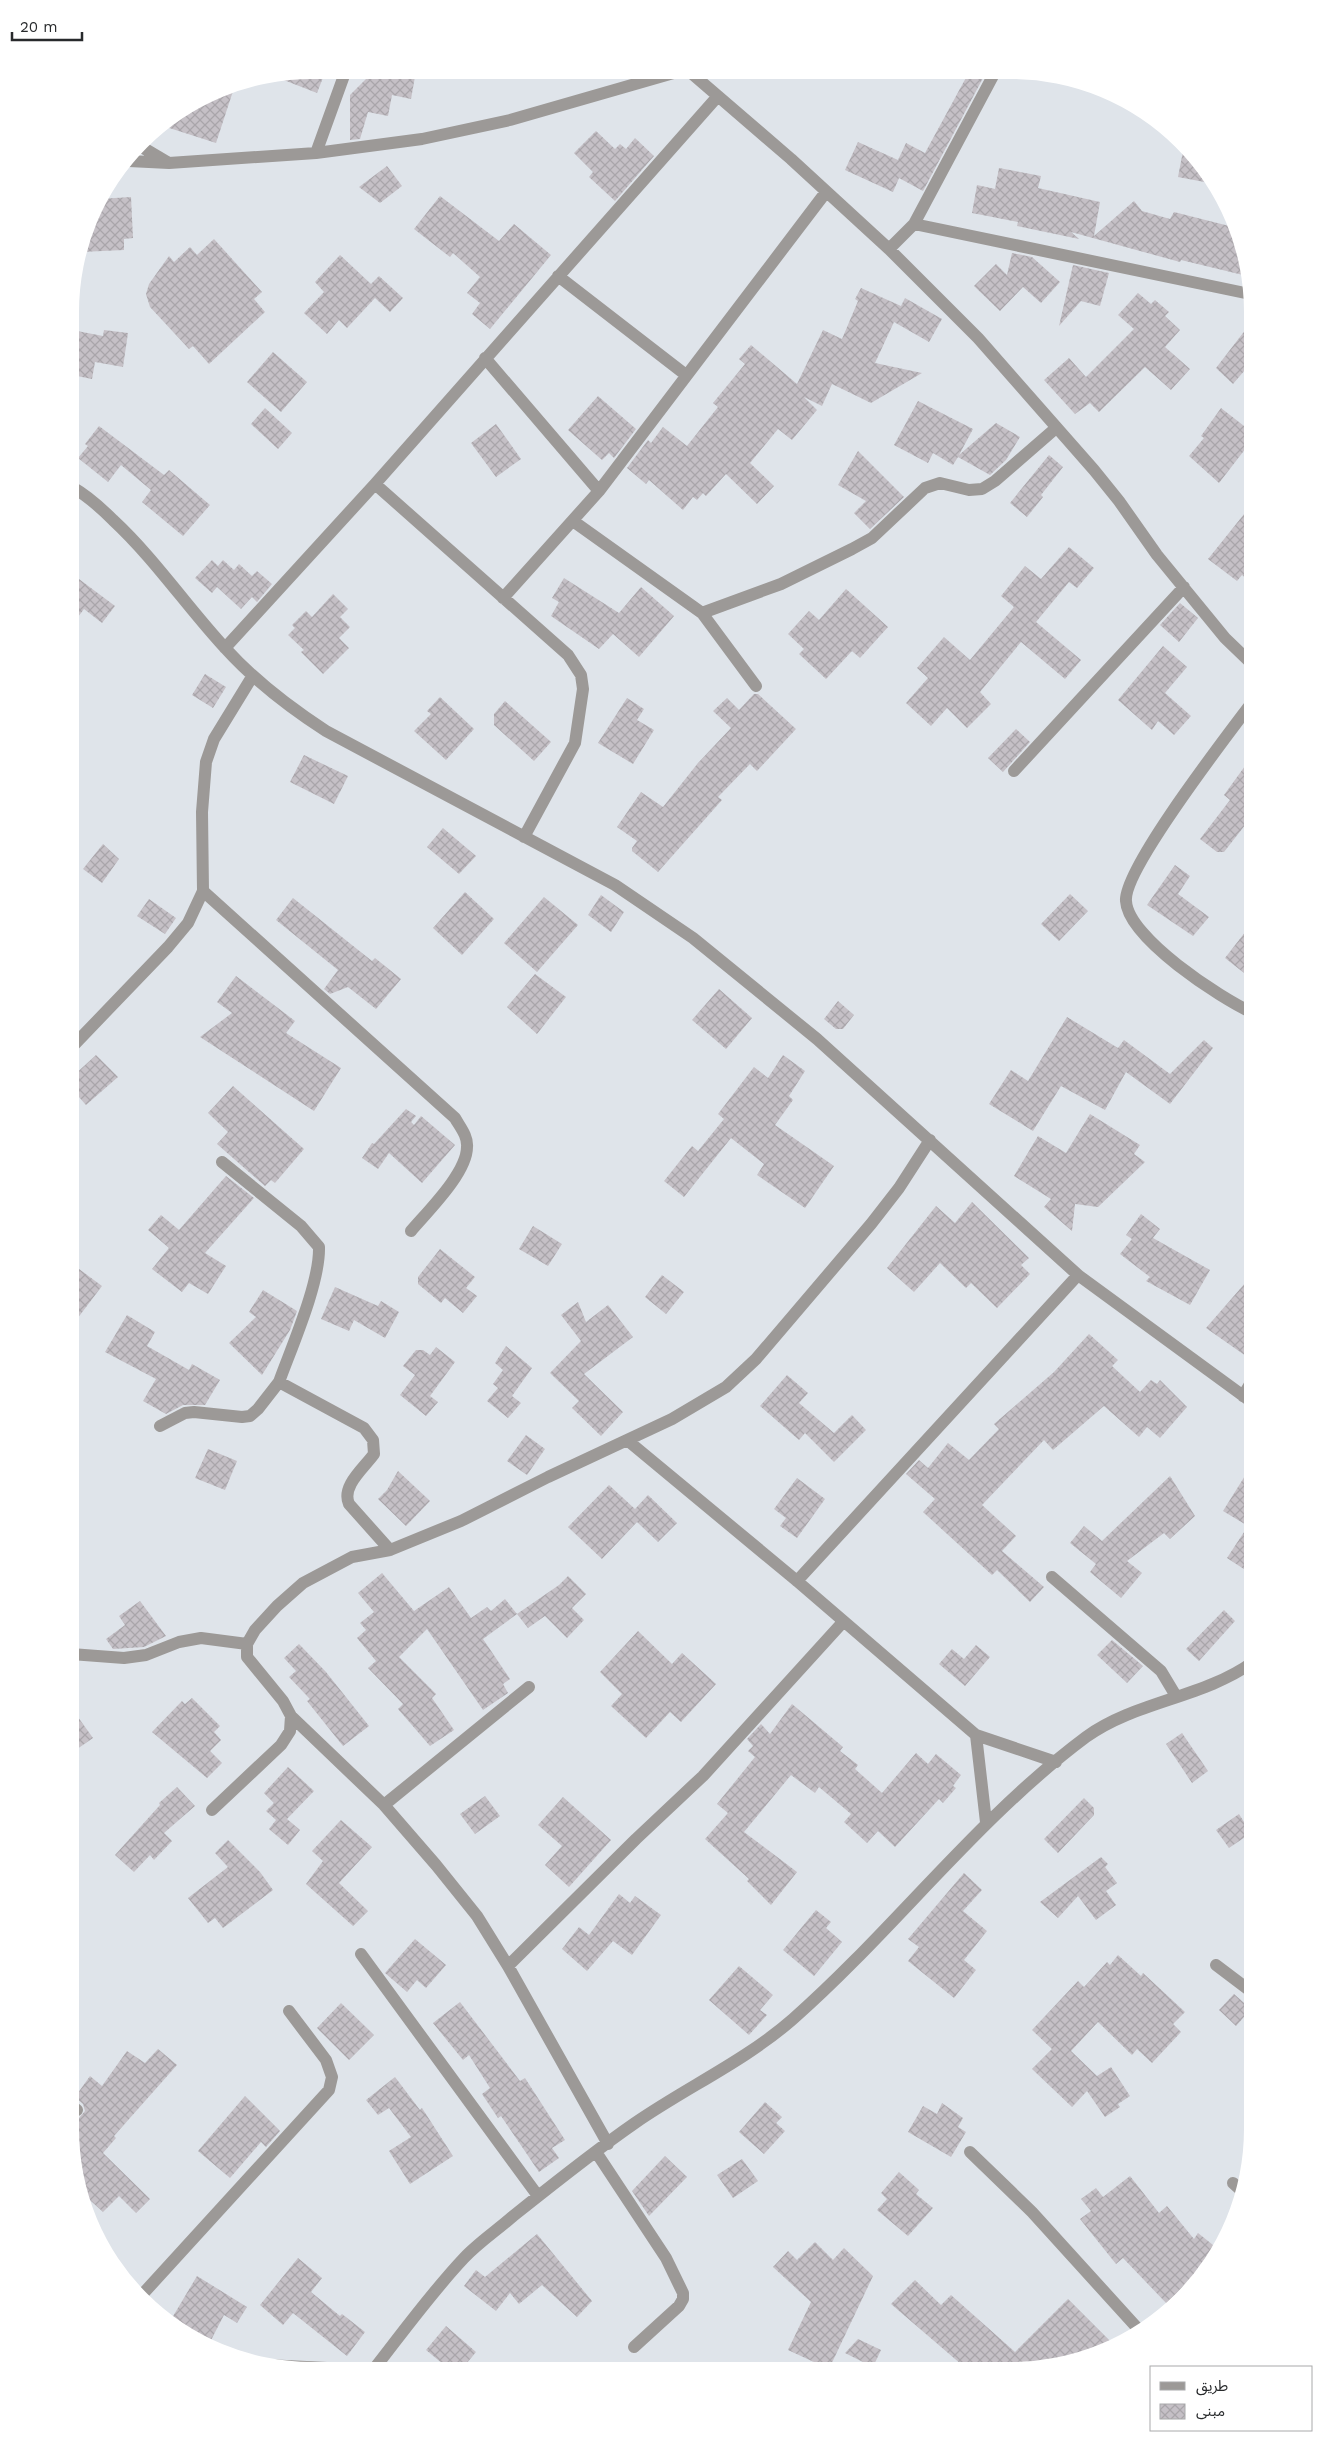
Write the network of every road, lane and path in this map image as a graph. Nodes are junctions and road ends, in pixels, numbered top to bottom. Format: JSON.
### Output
{"nodes":[{"id":1,"x":343,"y":79,"type":"edge"},
{"id":2,"x":653,"y":79,"type":"edge"},
{"id":3,"x":698,"y":79,"type":"edge"},
{"id":4,"x":991,"y":79,"type":"edge"},
{"id":5,"x":718,"y":96,"type":"junction"},
{"id":6,"x":145,"y":149,"type":"edge"},
{"id":7,"x":316,"y":153,"type":"junction"},
{"id":8,"x":134,"y":161,"type":"edge"},
{"id":9,"x":169,"y":163,"type":"junction"},
{"id":10,"x":826,"y":192,"type":"junction"},
{"id":11,"x":914,"y":224,"type":"junction"},
{"id":12,"x":889,"y":249,"type":"junction"},
{"id":13,"x":558,"y":276,"type":"junction"},
{"id":14,"x":1243,"y":293,"type":"edge"},
{"id":15,"x":485,"y":358,"type":"junction"},
{"id":16,"x":686,"y":375,"type":"junction"},
{"id":17,"x":1056,"y":428,"type":"junction"},
{"id":18,"x":375,"y":484,"type":"junction"},
{"id":19,"x":79,"y":491,"type":"edge"},
{"id":20,"x":598,"y":491,"type":"junction"},
{"id":21,"x":573,"y":521,"type":"junction"},
{"id":22,"x":1184,"y":587,"type":"junction"},
{"id":23,"x":503,"y":598,"type":"junction"},
{"id":24,"x":702,"y":614,"type":"junction"},
{"id":25,"x":225,"y":648,"type":"junction"},
{"id":26,"x":1244,"y":657,"type":"edge"},
{"id":27,"x":252,"y":677,"type":"junction"},
{"id":28,"x":756,"y":686,"type":"dead end"},
{"id":29,"x":1244,"y":712,"type":"edge"},
{"id":30,"x":1014,"y":771,"type":"dead end"},
{"id":31,"x":524,"y":837,"type":"junction"},
{"id":32,"x":203,"y":891,"type":"junction"},
{"id":33,"x":1244,"y":1009,"type":"edge"},
{"id":34,"x":79,"y":1040,"type":"edge"},
{"id":35,"x":930,"y":1140,"type":"junction"},
{"id":36,"x":222,"y":1162,"type":"dead end"},
{"id":37,"x":411,"y":1231,"type":"dead end"},
{"id":38,"x":1078,"y":1275,"type":"junction"},
{"id":39,"x":279,"y":1382,"type":"junction"},
{"id":40,"x":1244,"y":1397,"type":"edge"},
{"id":41,"x":160,"y":1426,"type":"dead end"},
{"id":42,"x":627,"y":1440,"type":"junction"},
{"id":43,"x":390,"y":1550,"type":"junction"},
{"id":44,"x":1052,"y":1576,"type":"dead end"},
{"id":45,"x":797,"y":1581,"type":"junction"},
{"id":46,"x":843,"y":1622,"type":"junction"},
{"id":47,"x":247,"y":1644,"type":"junction"},
{"id":48,"x":79,"y":1655,"type":"edge"},
{"id":49,"x":1244,"y":1667,"type":"edge"},
{"id":50,"x":528,"y":1687,"type":"dead end"},
{"id":51,"x":1176,"y":1696,"type":"junction"},
{"id":52,"x":291,"y":1716,"type":"junction"},
{"id":53,"x":976,"y":1735,"type":"junction"},
{"id":54,"x":1056,"y":1762,"type":"junction"},
{"id":55,"x":384,"y":1806,"type":"junction"},
{"id":56,"x":212,"y":1810,"type":"dead end"},
{"id":57,"x":986,"y":1822,"type":"junction"},
{"id":58,"x":361,"y":1954,"type":"dead end"},
{"id":59,"x":1216,"y":1965,"type":"dead end"},
{"id":60,"x":508,"y":1966,"type":"junction"},
{"id":61,"x":1244,"y":1987,"type":"edge"},
{"id":62,"x":289,"y":2011,"type":"dead end"},
{"id":63,"x":608,"y":2144,"type":"junction"},
{"id":64,"x":596,"y":2152,"type":"junction"},
{"id":65,"x":970,"y":2152,"type":"dead end"},
{"id":66,"x":1232,"y":2182,"type":"dead end"},
{"id":67,"x":1237,"y":2186,"type":"edge"},
{"id":68,"x":538,"y":2196,"type":"junction"},
{"id":69,"x":145,"y":2292,"type":"edge"},
{"id":70,"x":1137,"y":2325,"type":"edge"},
{"id":71,"x":634,"y":2347,"type":"dead end"},
{"id":72,"x":379,"y":2362,"type":"edge"}],
"edges":[{"from":1,"to":7,"type":"street"},
{"from":2,"to":7,"type":"street"},
{"from":3,"to":5,"type":"street"},
{"from":4,"to":11,"type":"street"},
{"from":5,"to":10,"type":"street"},
{"from":5,"to":13,"type":"street"},
{"from":6,"to":9,"type":"street"},
{"from":7,"to":9,"type":"street"},
{"from":8,"to":9,"type":"street"},
{"from":10,"to":12,"type":"street"},
{"from":10,"to":16,"type":"street"},
{"from":11,"to":12,"type":"street"},
{"from":11,"to":14,"type":"street"},
{"from":12,"to":17,"type":"street"},
{"from":13,"to":15,"type":"street"},
{"from":13,"to":16,"type":"street"},
{"from":15,"to":18,"type":"street"},
{"from":15,"to":20,"type":"street"},
{"from":16,"to":20,"type":"street"},
{"from":17,"to":22,"type":"street"},
{"from":17,"to":24,"type":"street"},
{"from":18,"to":23,"type":"street"},
{"from":18,"to":25,"type":"street"},
{"from":19,"to":25,"type":"street"},
{"from":20,"to":21,"type":"street"},
{"from":21,"to":23,"type":"street"},
{"from":21,"to":24,"type":"street"},
{"from":22,"to":26,"type":"street"},
{"from":22,"to":30,"type":"street"},
{"from":23,"to":31,"type":"street"},
{"from":24,"to":28,"type":"street"},
{"from":25,"to":27,"type":"street"},
{"from":27,"to":31,"type":"street"},
{"from":27,"to":32,"type":"street"},
{"from":29,"to":33,"type":"street"},
{"from":31,"to":35,"type":"street"},
{"from":32,"to":34,"type":"street"},
{"from":32,"to":37,"type":"street"},
{"from":35,"to":38,"type":"street"},
{"from":35,"to":42,"type":"street"},
{"from":36,"to":39,"type":"street"},
{"from":38,"to":40,"type":"street"},
{"from":38,"to":45,"type":"street"},
{"from":39,"to":41,"type":"street"},
{"from":39,"to":43,"type":"street"},
{"from":42,"to":43,"type":"street"},
{"from":42,"to":45,"type":"street"},
{"from":43,"to":47,"type":"street"},
{"from":44,"to":51,"type":"street"},
{"from":45,"to":46,"type":"street"},
{"from":46,"to":53,"type":"street"},
{"from":46,"to":60,"type":"street"},
{"from":47,"to":48,"type":"street"},
{"from":47,"to":52,"type":"street"},
{"from":49,"to":51,"type":"street"},
{"from":50,"to":55,"type":"street"},
{"from":51,"to":54,"type":"street"},
{"from":52,"to":55,"type":"street"},
{"from":52,"to":56,"type":"street"},
{"from":53,"to":54,"type":"street"},
{"from":53,"to":57,"type":"street"},
{"from":54,"to":57,"type":"street"},
{"from":55,"to":60,"type":"street"},
{"from":57,"to":63,"type":"street"},
{"from":58,"to":68,"type":"street"},
{"from":59,"to":61,"type":"street"},
{"from":60,"to":63,"type":"street"},
{"from":62,"to":69,"type":"street"},
{"from":63,"to":64,"type":"street"},
{"from":64,"to":68,"type":"street"},
{"from":64,"to":71,"type":"street"},
{"from":65,"to":70,"type":"street"},
{"from":66,"to":67,"type":"street"},
{"from":68,"to":72,"type":"street"}]}
